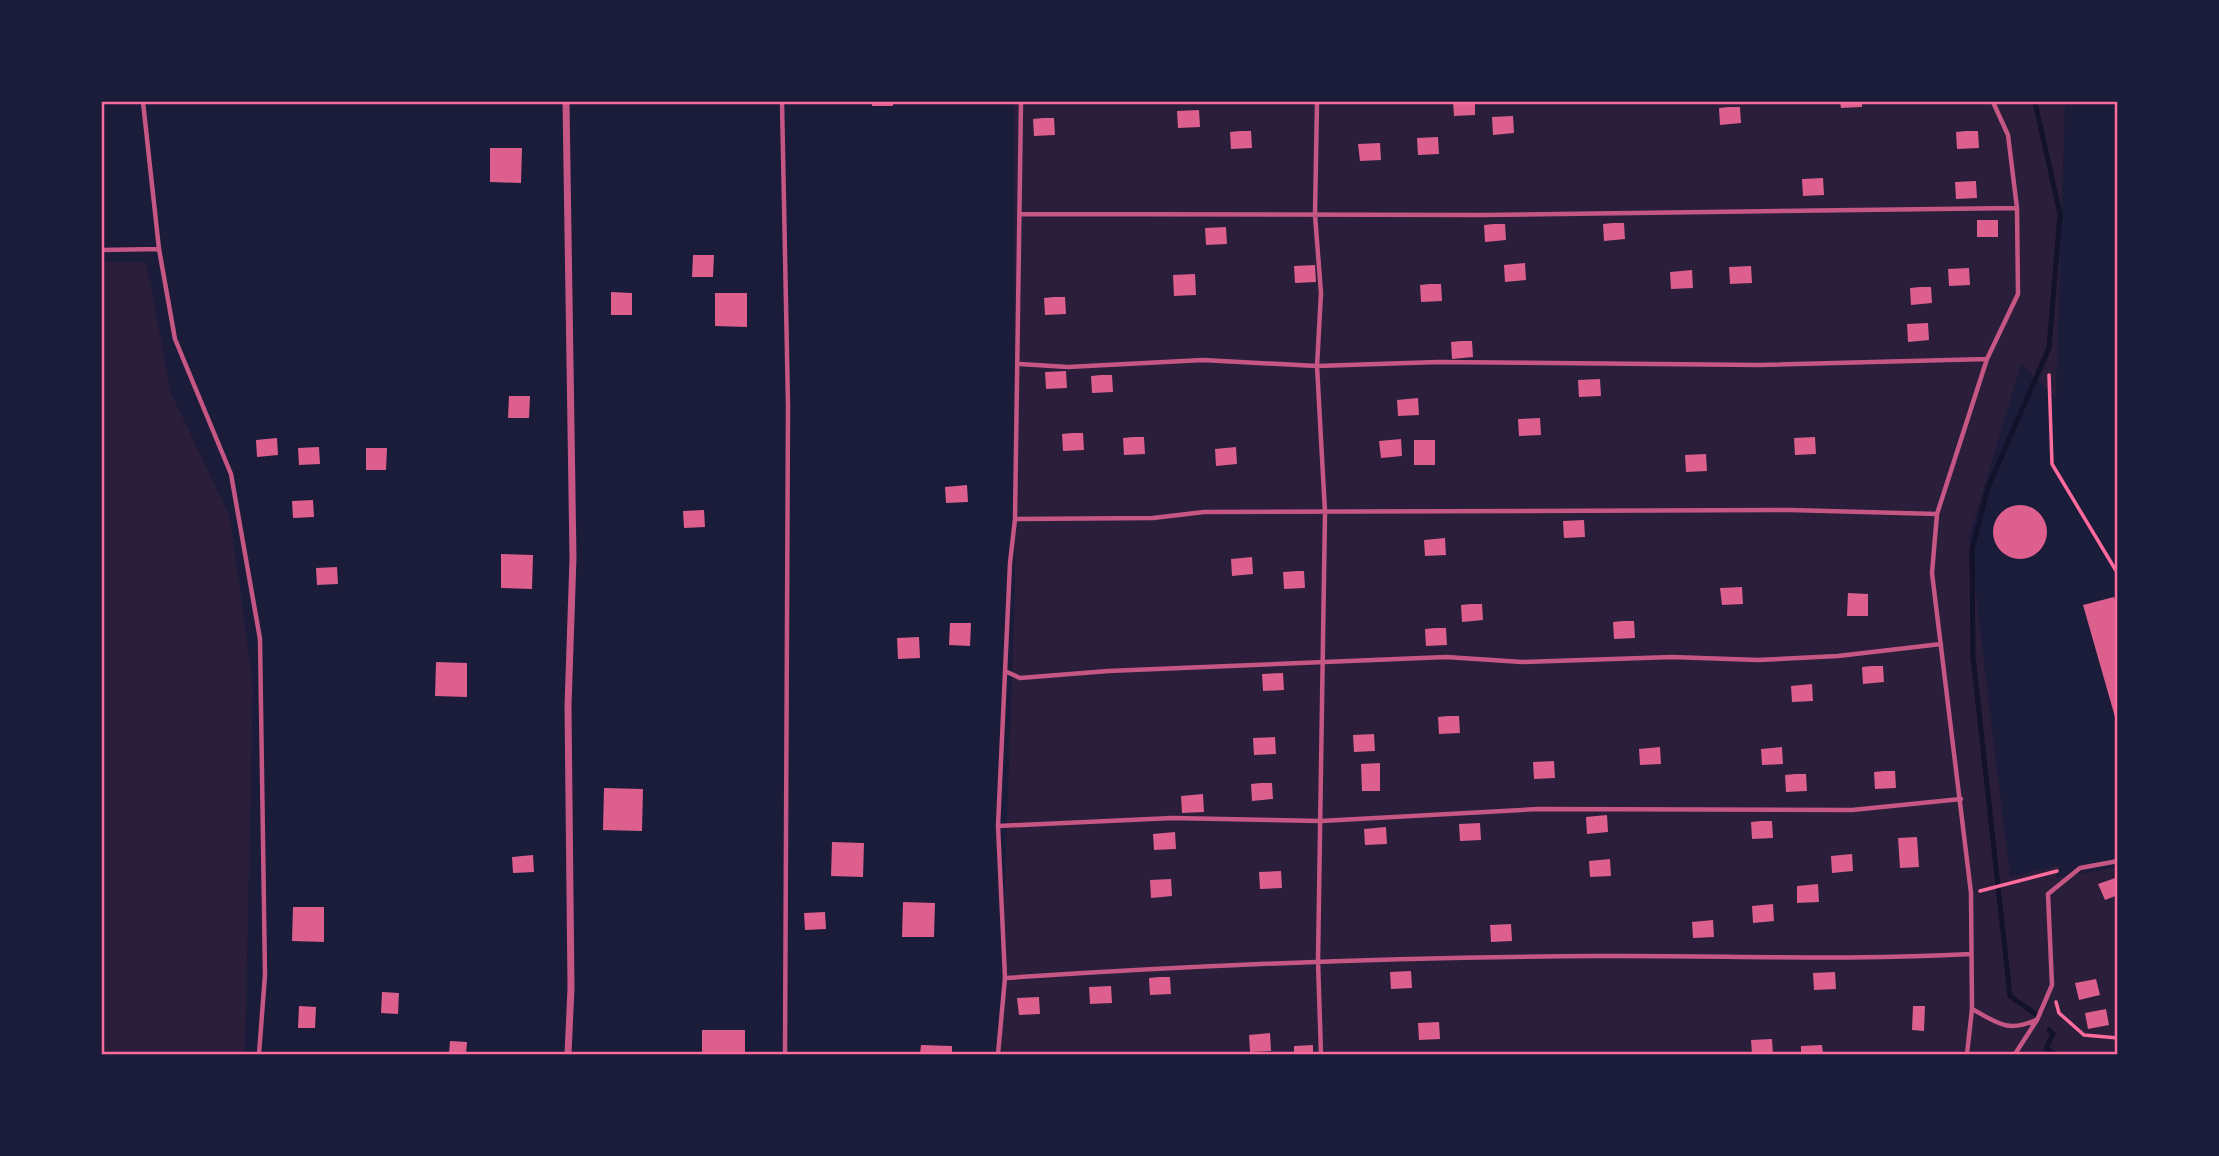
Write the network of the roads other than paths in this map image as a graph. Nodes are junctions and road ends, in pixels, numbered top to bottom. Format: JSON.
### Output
{"nodes":[{"id":1,"x":143,"y":102,"type":"edge"},
{"id":2,"x":566,"y":102,"type":"edge"},
{"id":3,"x":782,"y":102,"type":"edge"},
{"id":4,"x":1021,"y":102,"type":"edge"},
{"id":5,"x":1317,"y":102,"type":"edge"},
{"id":6,"x":1993,"y":102,"type":"edge"},
{"id":7,"x":2017,"y":208,"type":"junction"},
{"id":8,"x":1020,"y":214,"type":"junction"},
{"id":9,"x":1315,"y":215,"type":"junction"},
{"id":10,"x":159,"y":249,"type":"junction"},
{"id":11,"x":102,"y":250,"type":"edge"},
{"id":12,"x":1987,"y":359,"type":"junction"},
{"id":13,"x":1020,"y":364,"type":"junction"},
{"id":14,"x":1317,"y":366,"type":"junction"},
{"id":15,"x":1325,"y":512,"type":"junction"},
{"id":16,"x":1937,"y":514,"type":"junction"},
{"id":17,"x":1015,"y":519,"type":"junction"},
{"id":18,"x":1941,"y":644,"type":"junction"},
{"id":19,"x":1325,"y":661,"type":"junction"},
{"id":20,"x":1006,"y":672,"type":"junction"},
{"id":21,"x":1961,"y":799,"type":"junction"},
{"id":22,"x":1321,"y":821,"type":"junction"},
{"id":23,"x":998,"y":826,"type":"junction"},
{"id":24,"x":2118,"y":861,"type":"edge"},
{"id":25,"x":1971,"y":954,"type":"junction"},
{"id":26,"x":1318,"y":961,"type":"junction"},
{"id":27,"x":1005,"y":978,"type":"junction"},
{"id":28,"x":1972,"y":1009,"type":"junction"},
{"id":29,"x":2037,"y":1020,"type":"junction"},
{"id":30,"x":259,"y":1055,"type":"edge"},
{"id":31,"x":568,"y":1055,"type":"edge"},
{"id":32,"x":785,"y":1055,"type":"edge"},
{"id":33,"x":998,"y":1055,"type":"edge"},
{"id":34,"x":1321,"y":1055,"type":"edge"},
{"id":35,"x":1966,"y":1055,"type":"edge"},
{"id":36,"x":2015,"y":1055,"type":"edge"}],
"edges":[{"from":1,"to":10,"type":"lane"},
{"from":2,"to":31,"type":"street"},
{"from":3,"to":32,"type":"lane"},
{"from":4,"to":8,"type":"lane"},
{"from":5,"to":9,"type":"lane"},
{"from":6,"to":7,"type":"lane"},
{"from":7,"to":9,"type":"lane"},
{"from":7,"to":12,"type":"lane"},
{"from":8,"to":9,"type":"lane"},
{"from":8,"to":13,"type":"lane"},
{"from":9,"to":14,"type":"lane"},
{"from":10,"to":11,"type":"lane"},
{"from":10,"to":30,"type":"lane"},
{"from":12,"to":14,"type":"lane"},
{"from":12,"to":16,"type":"lane"},
{"from":13,"to":14,"type":"lane"},
{"from":13,"to":17,"type":"lane"},
{"from":14,"to":15,"type":"lane"},
{"from":15,"to":16,"type":"lane"},
{"from":15,"to":17,"type":"lane"},
{"from":15,"to":19,"type":"lane"},
{"from":16,"to":18,"type":"lane"},
{"from":17,"to":20,"type":"lane"},
{"from":18,"to":19,"type":"lane"},
{"from":18,"to":21,"type":"lane"},
{"from":19,"to":20,"type":"lane"},
{"from":19,"to":22,"type":"lane"},
{"from":20,"to":23,"type":"lane"},
{"from":21,"to":22,"type":"lane"},
{"from":21,"to":25,"type":"lane"},
{"from":22,"to":23,"type":"lane"},
{"from":22,"to":26,"type":"lane"},
{"from":23,"to":27,"type":"lane"},
{"from":24,"to":29,"type":"lane"},
{"from":25,"to":26,"type":"lane"},
{"from":25,"to":28,"type":"lane"},
{"from":26,"to":27,"type":"lane"},
{"from":26,"to":34,"type":"lane"},
{"from":27,"to":33,"type":"lane"},
{"from":28,"to":29,"type":"lane"},
{"from":28,"to":35,"type":"lane"},
{"from":29,"to":36,"type":"lane"}]}
